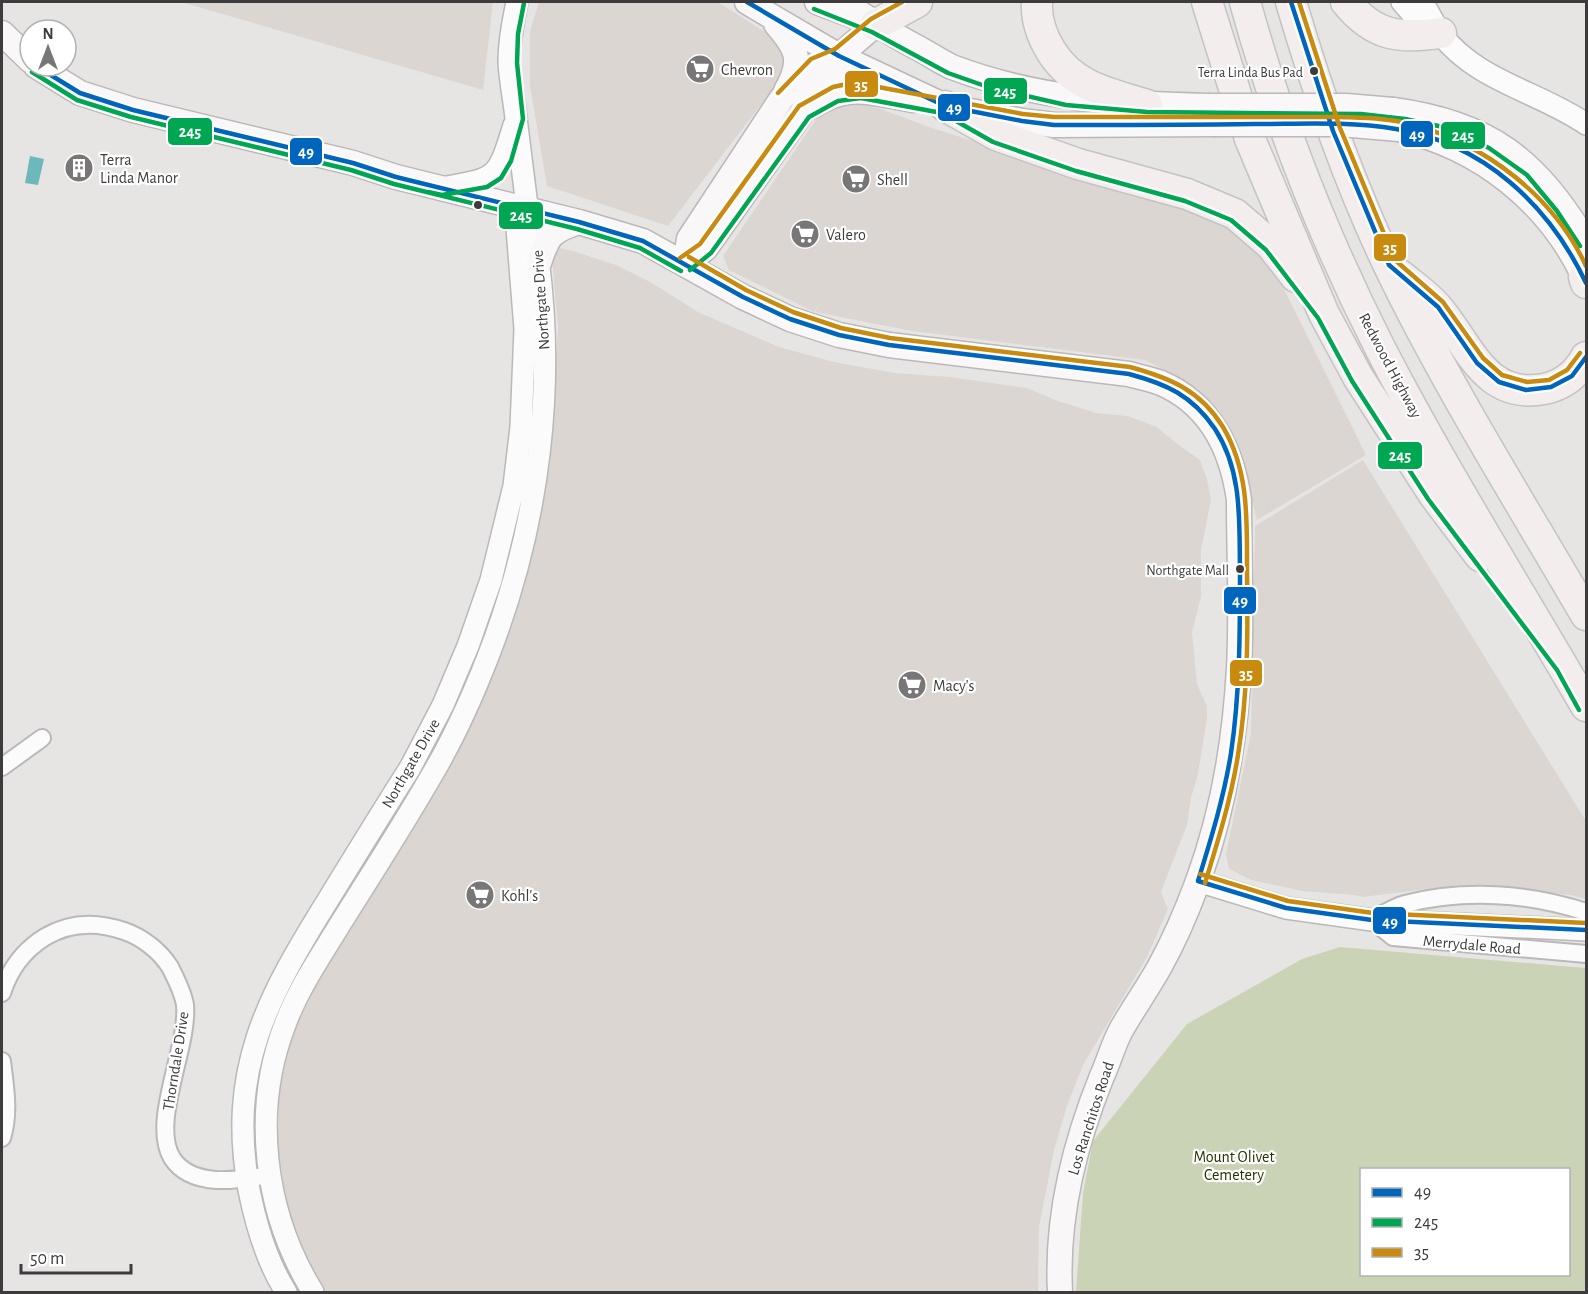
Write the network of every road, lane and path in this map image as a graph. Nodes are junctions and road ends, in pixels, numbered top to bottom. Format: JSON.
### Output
{"nodes":[{"id":1,"x":517,"y":2,"type":"edge"},
{"id":2,"x":747,"y":2,"type":"edge"},
{"id":3,"x":817,"y":2,"type":"edge"},
{"id":4,"x":843,"y":2,"type":"edge"},
{"id":5,"x":917,"y":2,"type":"edge"},
{"id":6,"x":1037,"y":2,"type":"edge"},
{"id":7,"x":1207,"y":2,"type":"edge"},
{"id":8,"x":1245,"y":2,"type":"edge"},
{"id":9,"x":1291,"y":2,"type":"edge"},
{"id":10,"x":1346,"y":2,"type":"edge"},
{"id":11,"x":1402,"y":2,"type":"edge"},
{"id":12,"x":1422,"y":2,"type":"edge"},
{"id":13,"x":770,"y":16,"type":"junction"},
{"id":14,"x":876,"y":25,"type":"junction"},
{"id":15,"x":2,"y":33,"type":"edge"},
{"id":16,"x":1441,"y":33,"type":"junction"},
{"id":17,"x":18,"y":48,"type":"edge"},
{"id":18,"x":839,"y":56,"type":"junction"},
{"id":19,"x":56,"y":78,"type":"edge"},
{"id":20,"x":782,"y":98,"type":"junction"},
{"id":21,"x":1147,"y":105,"type":"junction"},
{"id":22,"x":945,"y":106,"type":"junction"},
{"id":23,"x":804,"y":111,"type":"junction"},
{"id":24,"x":1211,"y":115,"type":"junction"},
{"id":25,"x":516,"y":118,"type":"junction"},
{"id":26,"x":1396,"y":119,"type":"junction"},
{"id":27,"x":1587,"y":124,"type":"edge"},
{"id":28,"x":1532,"y":169,"type":"junction"},
{"id":29,"x":441,"y":188,"type":"junction"},
{"id":30,"x":528,"y":209,"type":"junction"},
{"id":31,"x":1587,"y":214,"type":"edge"},
{"id":32,"x":579,"y":222,"type":"junction"},
{"id":33,"x":1587,"y":242,"type":"edge"},
{"id":34,"x":539,"y":263,"type":"junction"},
{"id":35,"x":685,"y":264,"type":"junction"},
{"id":36,"x":1389,"y":265,"type":"junction"},
{"id":37,"x":1586,"y":278,"type":"edge"},
{"id":38,"x":1324,"y":314,"type":"junction"},
{"id":39,"x":1587,"y":357,"type":"edge"},
{"id":40,"x":514,"y":486,"type":"junction"},
{"id":41,"x":535,"y":493,"type":"junction"},
{"id":42,"x":1587,"y":615,"type":"edge"},
{"id":43,"x":1563,"y":666,"type":"junction"},
{"id":44,"x":1587,"y":706,"type":"edge"},
{"id":45,"x":42,"y":738,"type":"dead end"},
{"id":46,"x":2,"y":767,"type":"edge"},
{"id":47,"x":1198,"y":881,"type":"junction"},
{"id":48,"x":1587,"y":912,"type":"edge"},
{"id":49,"x":1372,"y":920,"type":"junction"},
{"id":50,"x":1587,"y":930,"type":"edge"},
{"id":51,"x":1584,"y":952,"type":"edge"},
{"id":52,"x":2,"y":993,"type":"edge"},
{"id":53,"x":1111,"y":1051,"type":"junction"},
{"id":54,"x":2,"y":1061,"type":"edge"},
{"id":55,"x":2,"y":1138,"type":"edge"},
{"id":56,"x":270,"y":1175,"type":"junction"},
{"id":57,"x":247,"y":1179,"type":"junction"},
{"id":58,"x":286,"y":1293,"type":"edge"},
{"id":59,"x":313,"y":1293,"type":"edge"},
{"id":60,"x":1048,"y":1293,"type":"edge"},
{"id":61,"x":1060,"y":1293,"type":"edge"}],
"edges":[{"from":1,"to":25,"type":"street","name":"Northgate Drive"},
{"from":2,"to":13,"type":"main road"},
{"from":3,"to":14,"type":"main road"},
{"from":4,"to":14,"type":"main road"},
{"from":5,"to":14,"type":"highway"},
{"from":6,"to":21,"type":"highway"},
{"from":7,"to":38,"type":"highway"},
{"from":8,"to":43,"type":"highway","name":"Redwood Highway"},
{"from":9,"to":36,"type":"highway"},
{"from":10,"to":16,"type":"highway"},
{"from":11,"to":16,"type":"street"},
{"from":12,"to":16,"type":"street"},
{"from":13,"to":18,"type":"main road"},
{"from":13,"to":20,"type":"main road"},
{"from":14,"to":18,"type":"main road"},
{"from":14,"to":21,"type":"main road"},
{"from":15,"to":17,"type":"main road"},
{"from":16,"to":27,"type":"street"},
{"from":18,"to":20,"type":"main road"},
{"from":18,"to":22,"type":"main road"},
{"from":18,"to":23,"type":"main road"},
{"from":19,"to":29,"type":"main road","name":"Los Ranchitos Road"},
{"from":20,"to":35,"type":"main road"},
{"from":21,"to":24,"type":"main road"},
{"from":22,"to":23,"type":"main road"},
{"from":22,"to":24,"type":"main road"},
{"from":22,"to":38,"type":"highway"},
{"from":23,"to":35,"type":"main road"},
{"from":24,"to":26,"type":"main road","bridge":true},
{"from":25,"to":29,"type":"street"},
{"from":25,"to":30,"type":"street","name":"Northgate Drive"},
{"from":26,"to":28,"type":"main road"},
{"from":26,"to":37,"type":"main road"},
{"from":28,"to":31,"type":"main road"},
{"from":28,"to":33,"type":"main road"},
{"from":29,"to":30,"type":"main road","name":"Los Ranchitos Road"},
{"from":30,"to":32,"type":"main road","name":"Los Ranchitos Road"},
{"from":30,"to":34,"type":"street","name":"Northgate Drive"},
{"from":30,"to":40,"type":"street","name":"Northgate Drive"},
{"from":32,"to":34,"type":"main road"},
{"from":32,"to":35,"type":"main road","name":"Los Ranchitos Road"},
{"from":34,"to":41,"type":"street","name":"Northgate Drive"},
{"from":35,"to":47,"type":"main road","name":"Los Ranchitos Road"},
{"from":36,"to":39,"type":"highway"},
{"from":36,"to":42,"type":"highway"},
{"from":38,"to":43,"type":"highway"},
{"from":40,"to":41,"type":"street"},
{"from":40,"to":57,"type":"street","name":"Northgate Drive"},
{"from":41,"to":56,"type":"street","name":"Northgate Drive"},
{"from":43,"to":44,"type":"highway","name":"Redwood Highway"},
{"from":45,"to":46,"type":"street"},
{"from":47,"to":49,"type":"street","name":"Merrydale Road"},
{"from":47,"to":53,"type":"main road","name":"Los Ranchitos Road"},
{"from":48,"to":49,"type":"street"},
{"from":49,"to":50,"type":"street","name":"Merrydale Road"},
{"from":49,"to":51,"type":"street","name":"Merrydale Road"},
{"from":52,"to":57,"type":"street","name":"Thorndale Drive"},
{"from":53,"to":60,"type":"main road","name":"Los Ranchitos Road"},
{"from":53,"to":61,"type":"main road","name":"Los Ranchitos Road"},
{"from":54,"to":55,"type":"street"},
{"from":56,"to":57,"type":"street","name":"Thorndale Drive"},
{"from":56,"to":59,"type":"street","name":"Northgate Drive"},
{"from":57,"to":58,"type":"street","name":"Northgate Drive"}]}
